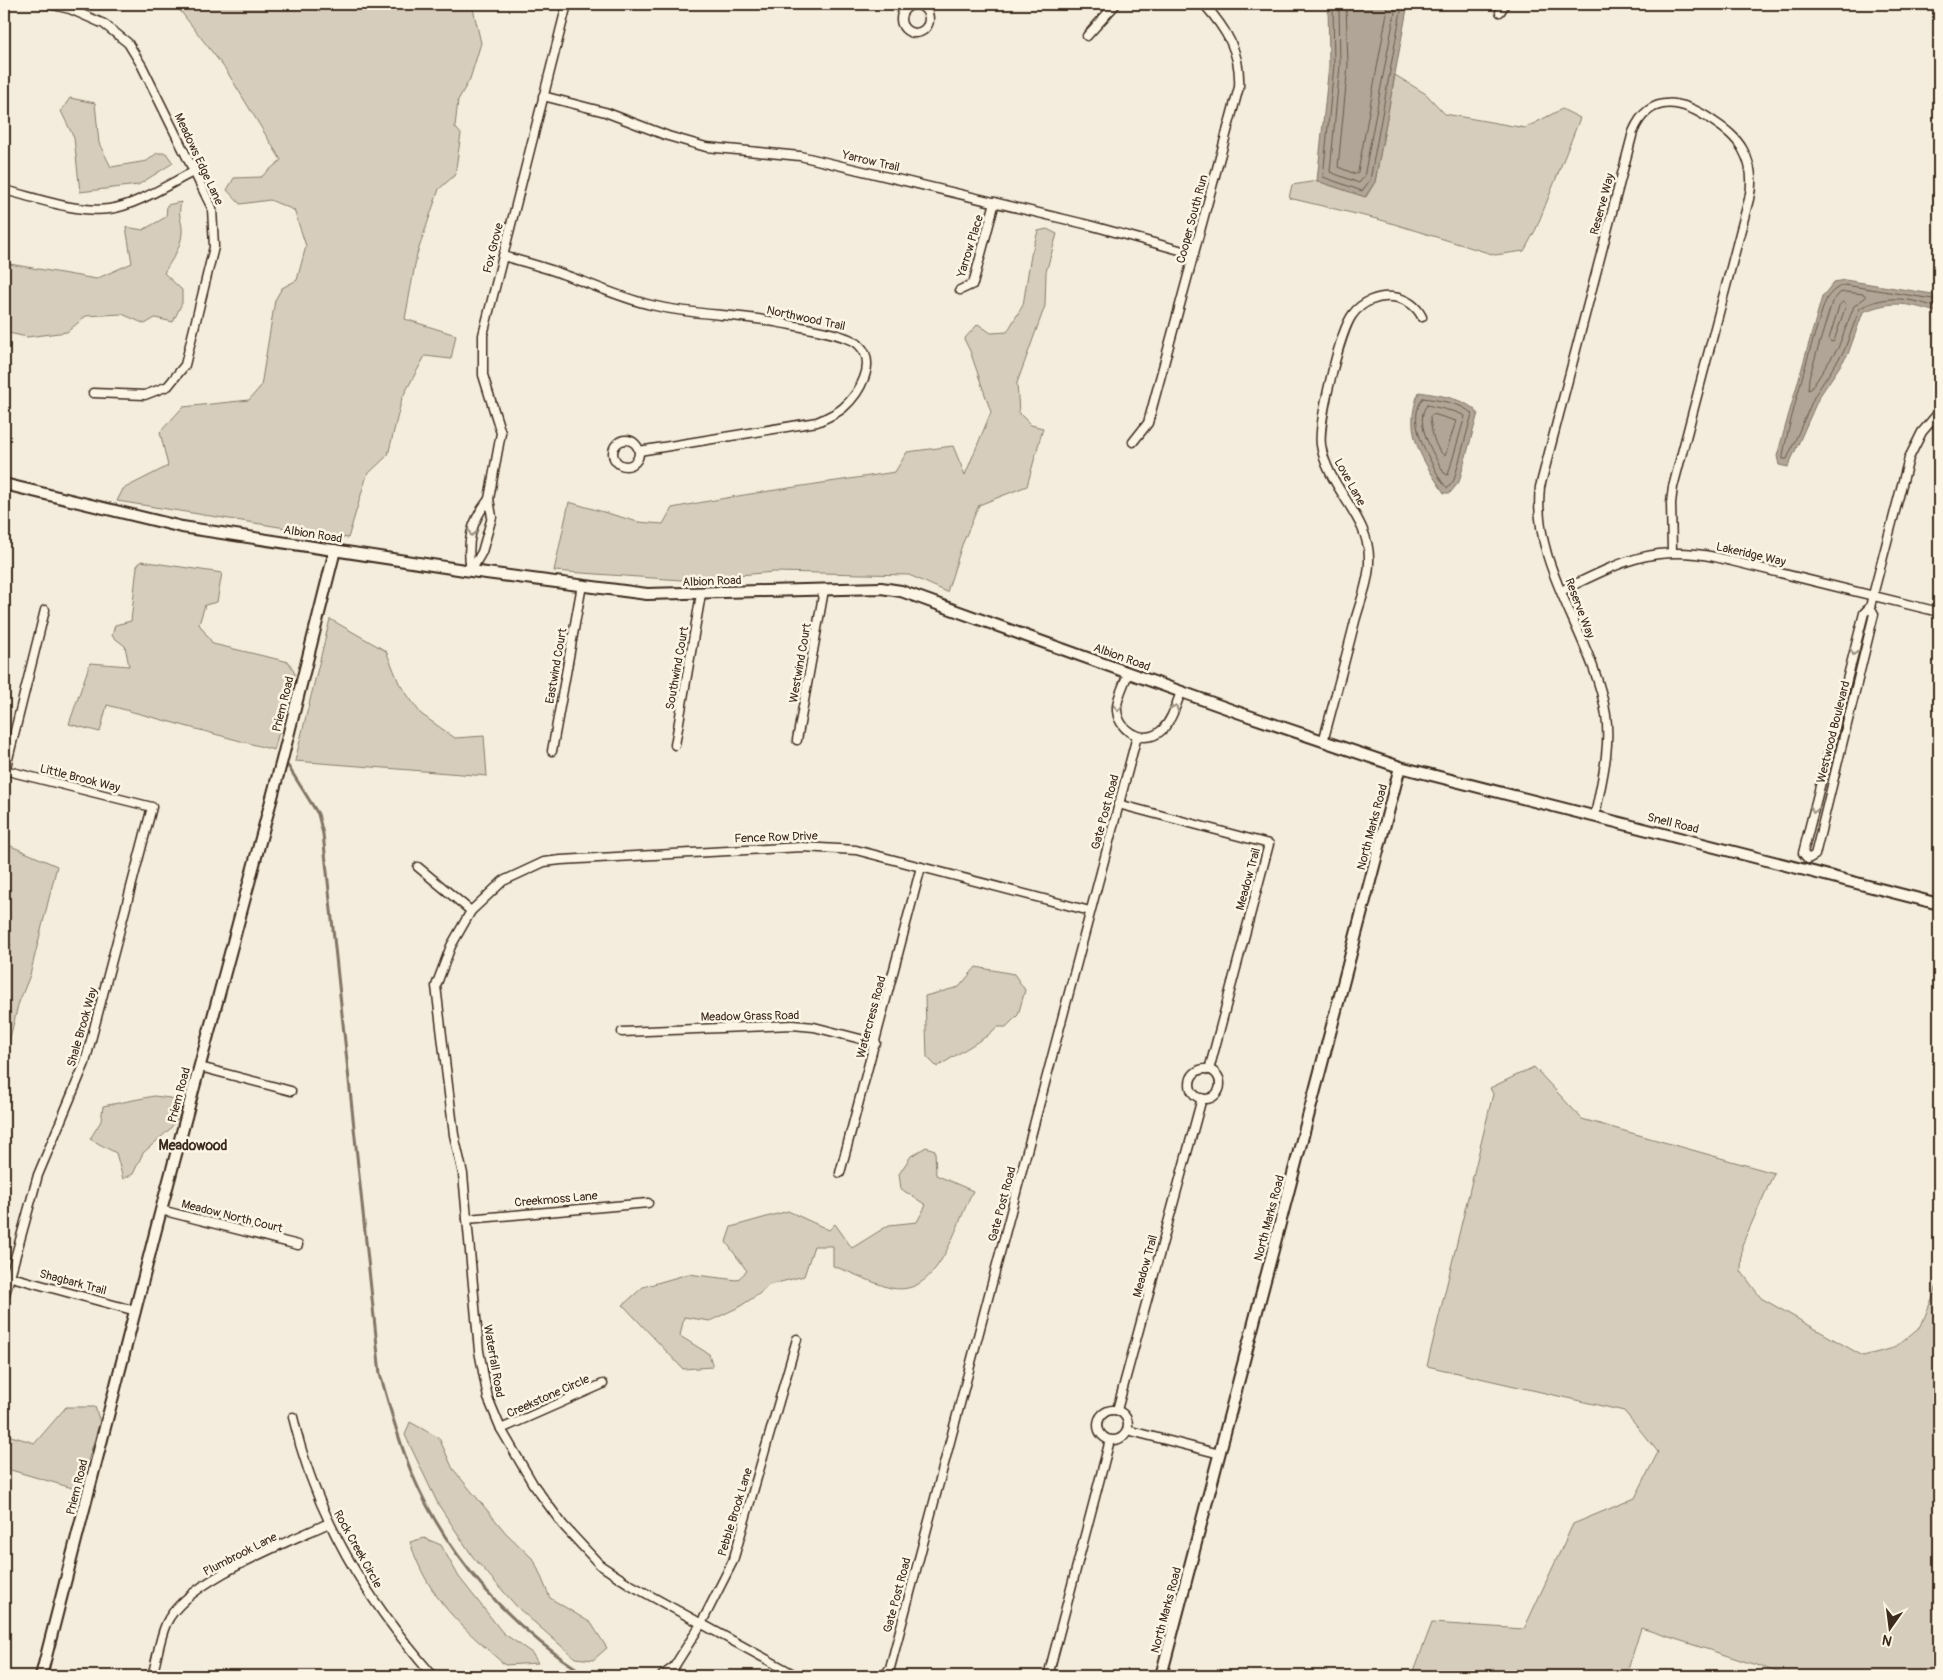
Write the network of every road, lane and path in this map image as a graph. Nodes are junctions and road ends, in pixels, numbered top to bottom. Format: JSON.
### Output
{"nodes":[{"id":1,"x":49,"y":4,"type":"edge"},
{"id":2,"x":567,"y":4,"type":"edge"},
{"id":3,"x":1116,"y":4,"type":"edge"},
{"id":4,"x":1204,"y":4,"type":"edge"},
{"id":5,"x":1505,"y":4,"type":"edge"},
{"id":6,"x":1500,"y":12,"type":"dead end"},
{"id":7,"x":1087,"y":36,"type":"dead end"},
{"id":8,"x":543,"y":96,"type":"junction"},
{"id":9,"x":193,"y":172,"type":"junction"},
{"id":10,"x":4,"y":190,"type":"edge"},
{"id":11,"x":995,"y":202,"type":"junction"},
{"id":12,"x":1194,"y":254,"type":"junction"},
{"id":13,"x":503,"y":256,"type":"junction"},
{"id":14,"x":960,"y":290,"type":"dead end"},
{"id":15,"x":1422,"y":317,"type":"dead end"},
{"id":16,"x":93,"y":393,"type":"dead end"},
{"id":17,"x":1939,"y":412,"type":"edge"},
{"id":18,"x":1133,"y":442,"type":"dead end"},
{"id":19,"x":639,"y":450,"type":"dead end"},
{"id":20,"x":4,"y":484,"type":"edge"},
{"id":21,"x":489,"y":499,"type":"junction"},
{"id":22,"x":335,"y":550,"type":"junction"},
{"id":23,"x":1672,"y":551,"type":"junction"},
{"id":24,"x":471,"y":571,"type":"junction"},
{"id":25,"x":582,"y":585,"type":"junction"},
{"id":26,"x":824,"y":590,"type":"junction"},
{"id":27,"x":1561,"y":591,"type":"junction"},
{"id":28,"x":701,"y":594,"type":"junction"},
{"id":29,"x":1873,"y":595,"type":"junction"},
{"id":30,"x":1870,"y":607,"type":"junction"},
{"id":31,"x":45,"y":610,"type":"dead end"},
{"id":32,"x":1939,"y":612,"type":"edge"},
{"id":33,"x":1128,"y":673,"type":"junction"},
{"id":34,"x":1181,"y":692,"type":"junction"},
{"id":35,"x":1137,"y":736,"type":"junction"},
{"id":36,"x":797,"y":740,"type":"dead end"},
{"id":37,"x":1323,"y":742,"type":"junction"},
{"id":38,"x":675,"y":744,"type":"dead end"},
{"id":39,"x":552,"y":751,"type":"dead end"},
{"id":40,"x":1400,"y":767,"type":"junction"},
{"id":41,"x":4,"y":771,"type":"edge"},
{"id":42,"x":1118,"y":804,"type":"junction"},
{"id":43,"x":152,"y":807,"type":"joint"},
{"id":44,"x":1595,"y":816,"type":"junction"},
{"id":45,"x":1808,"y":858,"type":"junction"},
{"id":46,"x":418,"y":867,"type":"dead end"},
{"id":47,"x":921,"y":867,"type":"junction"},
{"id":48,"x":1806,"y":870,"type":"junction"},
{"id":49,"x":1939,"y":904,"type":"edge"},
{"id":50,"x":472,"y":911,"type":"junction"},
{"id":51,"x":1090,"y":911,"type":"junction"},
{"id":52,"x":622,"y":1032,"type":"dead end"},
{"id":53,"x":876,"y":1043,"type":"junction"},
{"id":54,"x":200,"y":1067,"type":"junction"},
{"id":55,"x":1209,"y":1070,"type":"junction"},
{"id":56,"x":291,"y":1091,"type":"dead end"},
{"id":57,"x":1202,"y":1098,"type":"junction"},
{"id":58,"x":840,"y":1173,"type":"dead end"},
{"id":59,"x":648,"y":1203,"type":"dead end"},
{"id":60,"x":161,"y":1210,"type":"junction"},
{"id":61,"x":467,"y":1218,"type":"junction"},
{"id":62,"x":298,"y":1244,"type":"dead end"},
{"id":63,"x":7,"y":1276,"type":"edge"},
{"id":64,"x":4,"y":1298,"type":"edge"},
{"id":65,"x":136,"y":1311,"type":"junction"},
{"id":66,"x":797,"y":1339,"type":"dead end"},
{"id":67,"x":603,"y":1384,"type":"dead end"},
{"id":68,"x":1117,"y":1410,"type":"junction"},
{"id":69,"x":293,"y":1417,"type":"dead end"},
{"id":70,"x":501,"y":1428,"type":"junction"},
{"id":71,"x":1127,"y":1430,"type":"junction"},
{"id":72,"x":1110,"y":1440,"type":"junction"},
{"id":73,"x":1220,"y":1454,"type":"junction"},
{"id":74,"x":329,"y":1523,"type":"junction"},
{"id":75,"x":701,"y":1624,"type":"junction"},
{"id":76,"x":41,"y":1676,"type":"edge"},
{"id":77,"x":152,"y":1676,"type":"edge"},
{"id":78,"x":434,"y":1676,"type":"edge"},
{"id":79,"x":662,"y":1676,"type":"edge"},
{"id":80,"x":797,"y":1676,"type":"edge"},
{"id":81,"x":884,"y":1676,"type":"edge"},
{"id":82,"x":1048,"y":1676,"type":"edge"},
{"id":83,"x":1161,"y":1676,"type":"edge"}],
"edges":[{"from":1,"to":9,"type":"street","name":"Meadows Edge Lane"},
{"from":2,"to":8,"type":"street","name":"Fox Grove"},
{"from":3,"to":7,"type":"street"},
{"from":4,"to":12,"type":"street","name":"Cooper South Run"},
{"from":5,"to":6,"type":"street"},
{"from":8,"to":11,"type":"street","name":"Yarrow Trail"},
{"from":8,"to":13,"type":"street","name":"Fox Grove"},
{"from":9,"to":10,"type":"street"},
{"from":9,"to":16,"type":"street","name":"Meadows Edge Lane"},
{"from":11,"to":12,"type":"street","name":"Yarrow Trail"},
{"from":11,"to":14,"type":"street","name":"Yarrow Place"},
{"from":12,"to":18,"type":"street","name":"Cooper South Run"},
{"from":13,"to":19,"type":"street","name":"Northwood Trail"},
{"from":13,"to":21,"type":"street","name":"Fox Grove"},
{"from":15,"to":37,"type":"street","name":"Love Lane"},
{"from":17,"to":29,"type":"street","name":"Westwood Boulevard"},
{"from":20,"to":22,"type":"street","name":"Albion Road"},
{"from":21,"to":24,"type":"street","name":"Fox Grove"},
{"from":21,"to":24,"type":"street","name":"Fox Grove","one_way":true},
{"from":22,"to":24,"type":"street","name":"Albion Road"},
{"from":22,"to":54,"type":"street","name":"Priem Road"},
{"from":23,"to":27,"type":"street","name":"Lakeridge Way"},
{"from":23,"to":27,"type":"street","name":"Reserve Way"},
{"from":23,"to":29,"type":"street","name":"Lakeridge Way"},
{"from":24,"to":25,"type":"street","name":"Albion Road"},
{"from":25,"to":28,"type":"street","name":"Albion Road"},
{"from":25,"to":39,"type":"street","name":"Eastwind Court"},
{"from":26,"to":28,"type":"street","name":"Albion Road"},
{"from":26,"to":33,"type":"street","name":"Albion Road"},
{"from":26,"to":36,"type":"street","name":"Westwind Court"},
{"from":27,"to":44,"type":"street","name":"Reserve Way"},
{"from":28,"to":38,"type":"street","name":"Southwind Court"},
{"from":29,"to":30,"type":"street","name":"Westwood Boulevard"},
{"from":29,"to":32,"type":"street","name":"Lakeridge Way"},
{"from":30,"to":45,"type":"street","name":"Westwood Boulevard","one_way":true},
{"from":30,"to":45,"type":"street","name":"Westwood Boulevard"},
{"from":31,"to":41,"type":"street"},
{"from":33,"to":34,"type":"street","name":"Albion Road"},
{"from":33,"to":35,"type":"street","one_way":true},
{"from":35,"to":34,"type":"street","one_way":true},
{"from":34,"to":37,"type":"street","name":"Albion Road"},
{"from":35,"to":42,"type":"street","name":"Gate Post Road"},
{"from":37,"to":40,"type":"street","name":"Albion Road"},
{"from":40,"to":44,"type":"street","name":"Snell Road"},
{"from":40,"to":73,"type":"street","name":"North Marks Road"},
{"from":41,"to":43,"type":"street","name":"Little Brook Way"},
{"from":42,"to":51,"type":"street","name":"Gate Post Road"},
{"from":42,"to":55,"type":"street","name":"Meadow Trail"},
{"from":43,"to":63,"type":"street","name":"Shale Brook Way"},
{"from":44,"to":48,"type":"street","name":"Snell Road"},
{"from":45,"to":48,"type":"street","name":"Westwood Boulevard"},
{"from":46,"to":50,"type":"street"},
{"from":47,"to":50,"type":"street","name":"Fence Row Drive"},
{"from":47,"to":51,"type":"street","name":"Fence Row Drive"},
{"from":47,"to":53,"type":"street","name":"Watercress Road"},
{"from":48,"to":49,"type":"street","name":"Snell Road"},
{"from":50,"to":61,"type":"street","name":"Waterfall Road"},
{"from":51,"to":81,"type":"street","name":"Gate Post Road"},
{"from":52,"to":53,"type":"street","name":"Meadow Grass Road"},
{"from":53,"to":58,"type":"street","name":"Watercress Road"},
{"from":54,"to":56,"type":"street"},
{"from":54,"to":60,"type":"street","name":"Priem Road"},
{"from":55,"to":57,"type":"street"},
{"from":55,"to":57,"type":"street"},
{"from":57,"to":68,"type":"street","name":"Meadow Trail"},
{"from":59,"to":61,"type":"street","name":"Creekmoss Lane"},
{"from":60,"to":62,"type":"street","name":"Meadow North Court"},
{"from":60,"to":65,"type":"street","name":"Priem Road"},
{"from":61,"to":70,"type":"street","name":"Waterfall Road"},
{"from":63,"to":64,"type":"street","name":"Shale Brook Way"},
{"from":63,"to":65,"type":"street","name":"Shagbark Trail"},
{"from":65,"to":76,"type":"street","name":"Priem Road"},
{"from":66,"to":75,"type":"street","name":"Pebble Brook Lane"},
{"from":67,"to":70,"type":"street","name":"Creekstone Circle"},
{"from":68,"to":71,"type":"street"},
{"from":68,"to":72,"type":"street"},
{"from":69,"to":74,"type":"street","name":"Rock Creek Circle"},
{"from":70,"to":75,"type":"street","name":"Waterfall Road"},
{"from":71,"to":72,"type":"street"},
{"from":71,"to":73,"type":"street"},
{"from":72,"to":82,"type":"street"},
{"from":73,"to":83,"type":"street","name":"North Marks Road"},
{"from":74,"to":77,"type":"street","name":"Plumbrook Lane"},
{"from":74,"to":78,"type":"street","name":"Rock Creek Circle"},
{"from":75,"to":79,"type":"street","name":"Pebble Brook Lane"},
{"from":75,"to":80,"type":"street","name":"Waterfall Road"}]}
